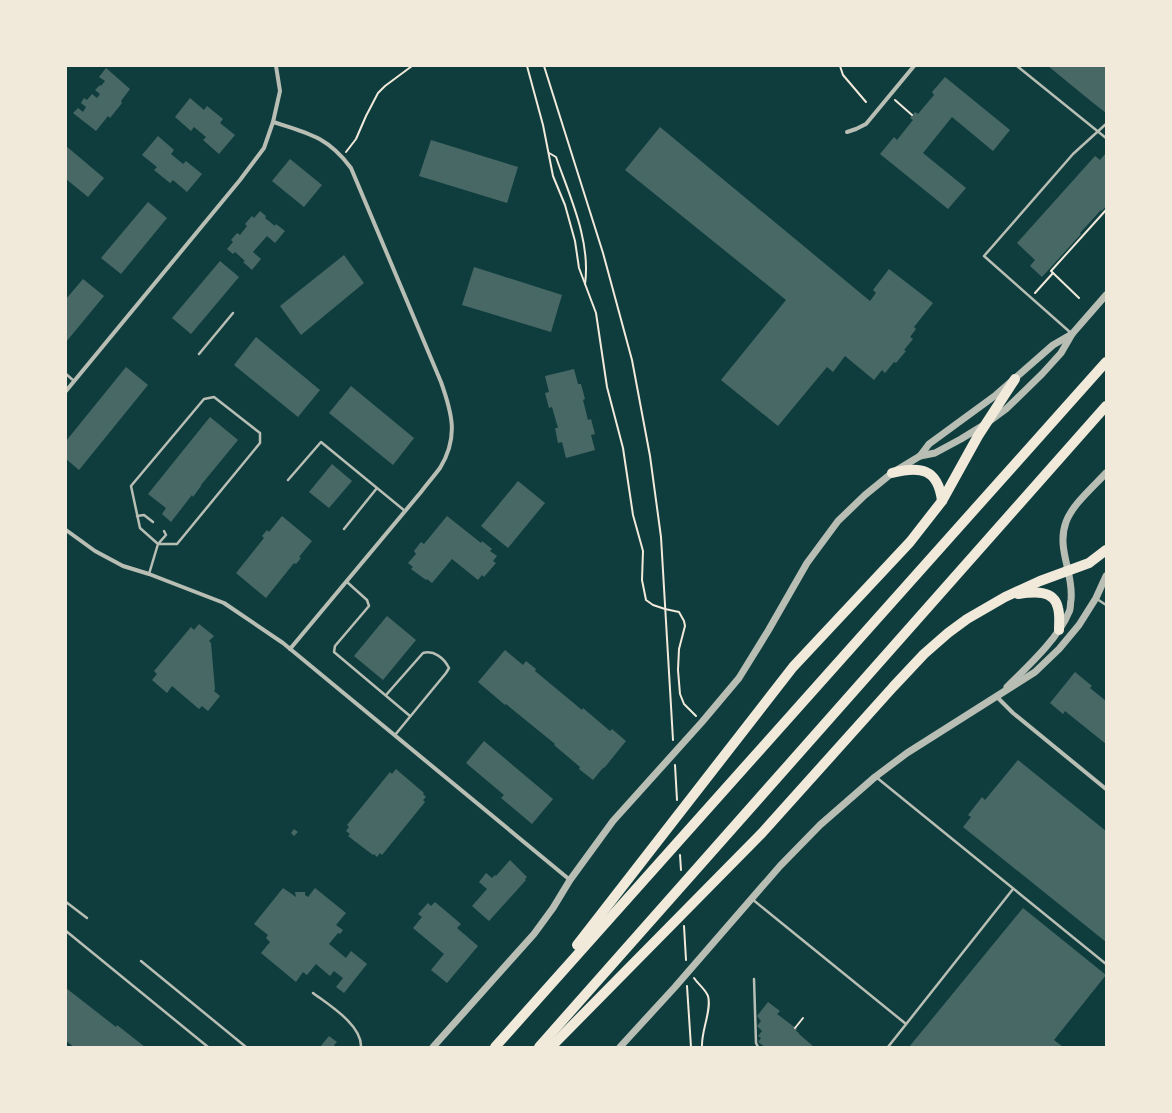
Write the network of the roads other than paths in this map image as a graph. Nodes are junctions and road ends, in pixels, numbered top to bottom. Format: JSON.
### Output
{"nodes":[{"id":1,"x":276,"y":66,"type":"edge"},
{"id":2,"x":914,"y":66,"type":"edge"},
{"id":3,"x":1017,"y":66,"type":"edge"},
{"id":4,"x":273,"y":122,"type":"junction"},
{"id":5,"x":1106,"y":124,"type":"edge"},
{"id":6,"x":847,"y":132,"type":"dead end"},
{"id":7,"x":1098,"y":132,"type":"junction"},
{"id":8,"x":1106,"y":138,"type":"edge"},
{"id":9,"x":1106,"y":295,"type":"edge"},
{"id":10,"x":233,"y":313,"type":"dead end"},
{"id":11,"x":1072,"y":334,"type":"junction"},
{"id":12,"x":199,"y":354,"type":"dead end"},
{"id":13,"x":1106,"y":362,"type":"edge"},
{"id":14,"x":66,"y":374,"type":"edge"},
{"id":15,"x":1015,"y":379,"type":"junction"},
{"id":16,"x":74,"y":381,"type":"junction"},
{"id":17,"x":66,"y":390,"type":"edge"},
{"id":18,"x":1106,"y":406,"type":"edge"},
{"id":19,"x":987,"y":423,"type":"junction"},
{"id":20,"x":920,"y":456,"type":"junction"},
{"id":21,"x":892,"y":473,"type":"junction"},
{"id":22,"x":1106,"y":473,"type":"edge"},
{"id":23,"x":288,"y":480,"type":"dead end"},
{"id":24,"x":377,"y":488,"type":"junction"},
{"id":25,"x":942,"y":501,"type":"junction"},
{"id":26,"x":405,"y":511,"type":"junction"},
{"id":27,"x":137,"y":516,"type":"junction"},
{"id":28,"x":153,"y":522,"type":"dead end"},
{"id":29,"x":344,"y":529,"type":"dead end"},
{"id":30,"x":66,"y":530,"type":"edge"},
{"id":31,"x":164,"y":531,"type":"dead end"},
{"id":32,"x":158,"y":544,"type":"junction"},
{"id":33,"x":1106,"y":550,"type":"edge"},
{"id":34,"x":1068,"y":570,"type":"junction"},
{"id":35,"x":149,"y":574,"type":"junction"},
{"id":36,"x":1106,"y":576,"type":"edge"},
{"id":37,"x":346,"y":581,"type":"junction"},
{"id":38,"x":1005,"y":597,"type":"junction"},
{"id":39,"x":1096,"y":598,"type":"junction"},
{"id":40,"x":1106,"y":605,"type":"edge"},
{"id":41,"x":1059,"y":630,"type":"junction"},
{"id":42,"x":290,"y":649,"type":"junction"},
{"id":43,"x":386,"y":695,"type":"junction"},
{"id":44,"x":997,"y":697,"type":"junction"},
{"id":45,"x":410,"y":716,"type":"junction"},
{"id":46,"x":394,"y":735,"type":"junction"},
{"id":47,"x":875,"y":777,"type":"junction"},
{"id":48,"x":1106,"y":789,"type":"edge"},
{"id":49,"x":570,"y":880,"type":"junction"},
{"id":50,"x":1013,"y":889,"type":"junction"},
{"id":51,"x":752,"y":898,"type":"junction"},
{"id":52,"x":66,"y":902,"type":"edge"},
{"id":53,"x":87,"y":918,"type":"dead end"},
{"id":54,"x":66,"y":930,"type":"edge"},
{"id":55,"x":141,"y":961,"type":"dead end"},
{"id":56,"x":1106,"y":964,"type":"edge"},
{"id":57,"x":754,"y":979,"type":"dead end"},
{"id":58,"x":313,"y":994,"type":"dead end"},
{"id":59,"x":522,"y":1017,"type":"junction"},
{"id":60,"x":906,"y":1024,"type":"junction"},
{"id":61,"x":208,"y":1047,"type":"edge"},
{"id":62,"x":246,"y":1047,"type":"edge"},
{"id":63,"x":361,"y":1047,"type":"edge"},
{"id":64,"x":433,"y":1047,"type":"edge"},
{"id":65,"x":495,"y":1047,"type":"edge"},
{"id":66,"x":539,"y":1047,"type":"edge"},
{"id":67,"x":551,"y":1047,"type":"edge"},
{"id":68,"x":620,"y":1047,"type":"edge"},
{"id":69,"x":758,"y":1047,"type":"edge"},
{"id":70,"x":888,"y":1047,"type":"edge"}],
"edges":[{"from":1,"to":4,"type":"street"},
{"from":2,"to":6,"type":"street"},
{"from":3,"to":7,"type":"lane"},
{"from":4,"to":16,"type":"street"},
{"from":4,"to":26,"type":"street"},
{"from":5,"to":7,"type":"lane"},
{"from":7,"to":8,"type":"lane"},
{"from":7,"to":11,"type":"lane"},
{"from":9,"to":11,"type":"street"},
{"from":10,"to":12,"type":"lane"},
{"from":11,"to":15,"type":"street"},
{"from":11,"to":19,"type":"street"},
{"from":13,"to":59,"type":"highway"},
{"from":14,"to":16,"type":"lane"},
{"from":15,"to":19,"type":"highway"},
{"from":15,"to":20,"type":"street"},
{"from":16,"to":17,"type":"street"},
{"from":18,"to":66,"type":"highway"},
{"from":19,"to":20,"type":"street"},
{"from":19,"to":25,"type":"highway"},
{"from":20,"to":21,"type":"street"},
{"from":21,"to":25,"type":"highway"},
{"from":21,"to":49,"type":"street"},
{"from":22,"to":34,"type":"street"},
{"from":23,"to":24,"type":"lane"},
{"from":24,"to":26,"type":"lane"},
{"from":24,"to":29,"type":"lane"},
{"from":25,"to":59,"type":"highway"},
{"from":26,"to":37,"type":"street"},
{"from":27,"to":28,"type":"lane"},
{"from":27,"to":32,"type":"lane"},
{"from":27,"to":32,"type":"lane"},
{"from":30,"to":35,"type":"street"},
{"from":31,"to":32,"type":"lane"},
{"from":32,"to":35,"type":"lane"},
{"from":33,"to":34,"type":"highway"},
{"from":34,"to":38,"type":"highway"},
{"from":34,"to":41,"type":"street"},
{"from":35,"to":42,"type":"street"},
{"from":36,"to":39,"type":"street"},
{"from":37,"to":42,"type":"street"},
{"from":37,"to":43,"type":"lane"},
{"from":38,"to":41,"type":"highway"},
{"from":38,"to":67,"type":"highway"},
{"from":39,"to":40,"type":"lane"},
{"from":39,"to":44,"type":"street"},
{"from":41,"to":44,"type":"street"},
{"from":42,"to":46,"type":"street"},
{"from":43,"to":45,"type":"lane"},
{"from":43,"to":45,"type":"lane"},
{"from":44,"to":47,"type":"street"},
{"from":44,"to":48,"type":"street"},
{"from":45,"to":46,"type":"lane"},
{"from":46,"to":49,"type":"street"},
{"from":47,"to":50,"type":"lane"},
{"from":47,"to":51,"type":"street"},
{"from":49,"to":64,"type":"street"},
{"from":50,"to":56,"type":"lane"},
{"from":50,"to":60,"type":"lane"},
{"from":51,"to":60,"type":"lane"},
{"from":51,"to":68,"type":"street"},
{"from":52,"to":53,"type":"lane"},
{"from":54,"to":61,"type":"lane"},
{"from":55,"to":62,"type":"lane"},
{"from":57,"to":69,"type":"lane"},
{"from":58,"to":63,"type":"lane"},
{"from":59,"to":65,"type":"highway"},
{"from":60,"to":70,"type":"lane"}]}
